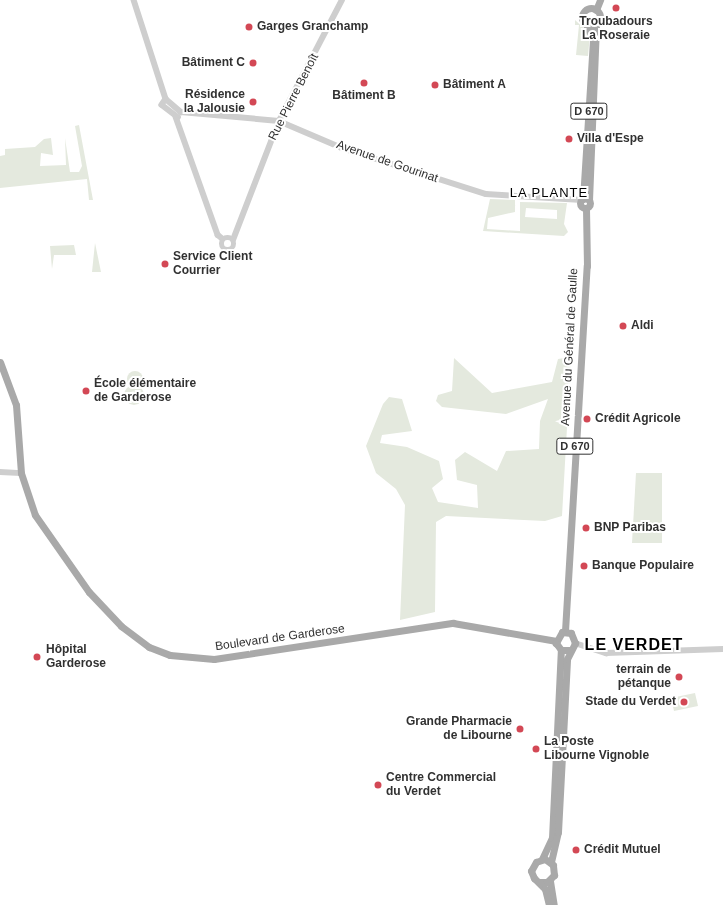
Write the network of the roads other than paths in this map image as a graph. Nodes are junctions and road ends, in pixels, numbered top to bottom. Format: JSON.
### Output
{"nodes":[{"id":1,"x":134,"y":0,"type":"edge"},
{"id":2,"x":342,"y":0,"type":"edge"},
{"id":3,"x":594,"y":0,"type":"edge"},
{"id":4,"x":600,"y":0,"type":"edge"},
{"id":5,"x":588,"y":9,"type":"junction"},
{"id":6,"x":596,"y":10,"type":"junction"},
{"id":7,"x":586,"y":24,"type":"junction"},
{"id":8,"x":596,"y":24,"type":"junction"},
{"id":9,"x":166,"y":99,"type":"junction"},
{"id":10,"x":181,"y":112,"type":"junction"},
{"id":11,"x":176,"y":117,"type":"junction"},
{"id":12,"x":279,"y":121,"type":"junction"},
{"id":13,"x":584,"y":200,"type":"junction"},
{"id":14,"x":223,"y":240,"type":"junction"},
{"id":15,"x":233,"y":240,"type":"junction"},
{"id":16,"x":0,"y":362,"type":"edge"},
{"id":17,"x":0,"y":472,"type":"edge"},
{"id":18,"x":21,"y":473,"type":"junction"},
{"id":19,"x":565,"y":631,"type":"junction"},
{"id":20,"x":556,"y":641,"type":"junction"},
{"id":21,"x":575,"y":643,"type":"junction"},
{"id":22,"x":723,"y":649,"type":"edge"},
{"id":23,"x":561,"y":650,"type":"junction"},
{"id":24,"x":569,"y":650,"type":"junction"},
{"id":25,"x":542,"y":859,"type":"junction"},
{"id":26,"x":551,"y":862,"type":"junction"},
{"id":27,"x":550,"y":881,"type":"junction"},
{"id":28,"x":540,"y":882,"type":"junction"},
{"id":29,"x":550,"y":905,"type":"edge"},
{"id":30,"x":554,"y":905,"type":"edge"}],
"edges":[{"from":1,"to":9,"type":"street"},
{"from":2,"to":12,"type":"street","name":"Rue Pierre Benoît"},
{"from":3,"to":5,"type":"main road"},
{"from":4,"to":6,"type":"main road"},
{"from":5,"to":6,"type":"main road"},
{"from":5,"to":7,"type":"main road"},
{"from":6,"to":8,"type":"main road"},
{"from":7,"to":8,"type":"main road"},
{"from":7,"to":13,"type":"main road","number":"D 670"},
{"from":8,"to":13,"type":"main road","number":"D 670"},
{"from":9,"to":10,"type":"street"},
{"from":9,"to":11,"type":"street"},
{"from":10,"to":11,"type":"street"},
{"from":10,"to":12,"type":"street","name":"Avenue de Gourinat"},
{"from":11,"to":14,"type":"street"},
{"from":12,"to":13,"type":"street","name":"Avenue de Gourinat"},
{"from":12,"to":15,"type":"street","name":"Rue Pierre Benoît"},
{"from":13,"to":19,"type":"main road","name":"Avenue du Général de Gaulle","number":"D 670"},
{"from":14,"to":15,"type":"street"},
{"from":14,"to":15,"type":"street"},
{"from":16,"to":18,"type":"main road","name":"Boulevard de Garderose"},
{"from":17,"to":18,"type":"street"},
{"from":18,"to":20,"type":"main road","name":"Boulevard de Garderose"},
{"from":19,"to":20,"type":"main road"},
{"from":19,"to":21,"type":"main road"},
{"from":20,"to":23,"type":"main road"},
{"from":21,"to":22,"type":"street"},
{"from":21,"to":24,"type":"main road"},
{"from":23,"to":24,"type":"main road"},
{"from":23,"to":25,"type":"main road"},
{"from":24,"to":26,"type":"main road"},
{"from":25,"to":26,"type":"main road"},
{"from":25,"to":28,"type":"main road"},
{"from":26,"to":27,"type":"main road"},
{"from":27,"to":28,"type":"main road"},
{"from":27,"to":30,"type":"main road"},
{"from":28,"to":29,"type":"main road"}]}
